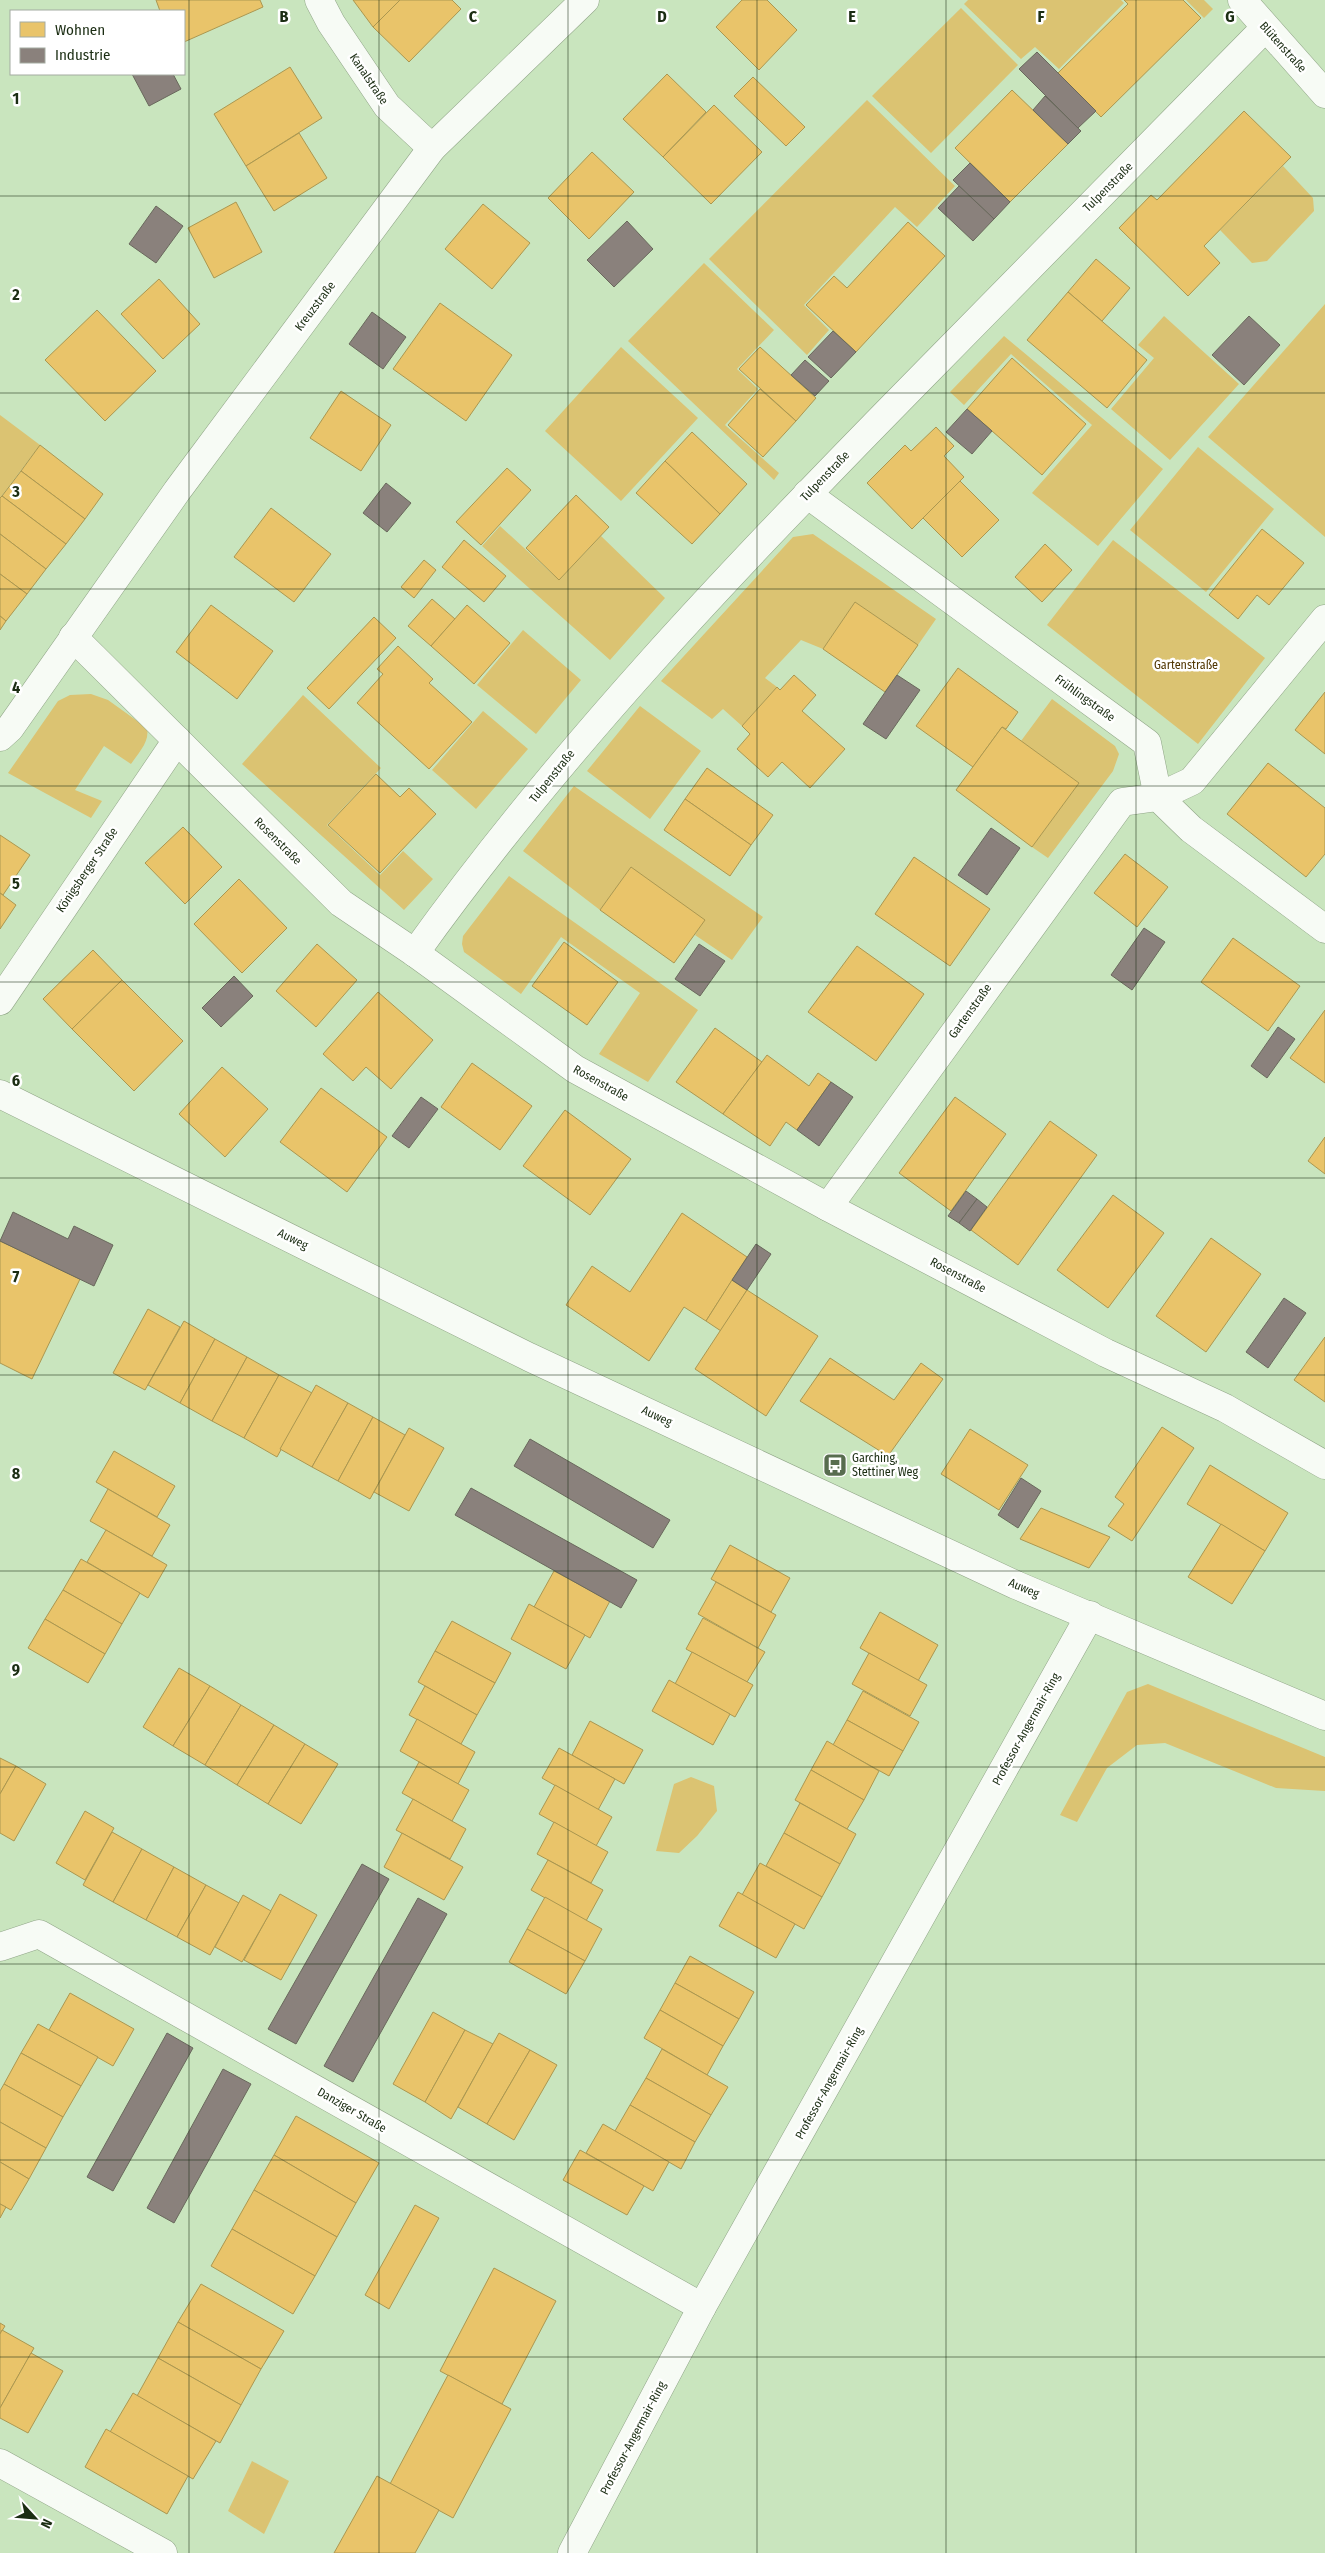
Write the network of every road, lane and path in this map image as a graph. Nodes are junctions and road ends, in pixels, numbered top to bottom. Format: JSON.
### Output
{"nodes":[{"id":1,"x":319,"y":0,"type":"edge"},
{"id":2,"x":585,"y":0,"type":"edge"},
{"id":3,"x":1242,"y":0,"type":"edge"},
{"id":4,"x":1265,"y":28,"type":"junction"},
{"id":5,"x":1325,"y":94,"type":"edge"},
{"id":6,"x":432,"y":148,"type":"junction"},
{"id":7,"x":807,"y":494,"type":"junction"},
{"id":8,"x":1325,"y":619,"type":"edge"},
{"id":9,"x":73,"y":637,"type":"junction"},
{"id":10,"x":0,"y":737,"type":"edge"},
{"id":11,"x":176,"y":740,"type":"junction"},
{"id":12,"x":1158,"y":797,"type":"junction"},
{"id":13,"x":1325,"y":929,"type":"edge"},
{"id":14,"x":416,"y":953,"type":"junction"},
{"id":15,"x":0,"y":1001,"type":"edge"},
{"id":16,"x":0,"y":1094,"type":"edge"},
{"id":17,"x":828,"y":1207,"type":"junction"},
{"id":18,"x":1325,"y":1465,"type":"edge"},
{"id":19,"x":1090,"y":1615,"type":"junction"},
{"id":20,"x":1325,"y":1716,"type":"edge"},
{"id":21,"x":0,"y":1947,"type":"edge"},
{"id":22,"x":702,"y":2307,"type":"junction"},
{"id":23,"x":0,"y":2463,"type":"edge"},
{"id":24,"x":163,"y":2553,"type":"edge"},
{"id":25,"x":572,"y":2553,"type":"edge"}],
"edges":[{"from":1,"to":6,"type":"street","name":"Kanalstraße"},
{"from":2,"to":6,"type":"street","name":"Kreuzstraße"},
{"from":3,"to":4,"type":"street","name":"Blütenstraße"},
{"from":4,"to":5,"type":"street","name":"Blütenstraße"},
{"from":4,"to":7,"type":"street","name":"Tulpenstraße"},
{"from":6,"to":9,"type":"street","name":"Kreuzstraße"},
{"from":7,"to":12,"type":"street","name":"Frühlingstraße"},
{"from":7,"to":14,"type":"street","name":"Tulpenstraße"},
{"from":8,"to":12,"type":"street","name":"Gartenstraße"},
{"from":9,"to":10,"type":"street"},
{"from":9,"to":11,"type":"street","name":"Rosenstraße"},
{"from":11,"to":14,"type":"street","name":"Rosenstraße"},
{"from":11,"to":15,"type":"street","name":"Königsberger Straße"},
{"from":12,"to":13,"type":"street"},
{"from":12,"to":17,"type":"street","name":"Gartenstraße"},
{"from":14,"to":17,"type":"street","name":"Rosenstraße"},
{"from":16,"to":19,"type":"street","name":"Auweg"},
{"from":17,"to":18,"type":"street","name":"Rosenstraße"},
{"from":19,"to":20,"type":"street","name":"Auweg"},
{"from":19,"to":22,"type":"street","name":"Professor-Angermair-Ring"},
{"from":21,"to":22,"type":"street","name":"Danziger Straße"},
{"from":22,"to":25,"type":"street","name":"Professor-Angermair-Ring"},
{"from":23,"to":24,"type":"street"}]}
